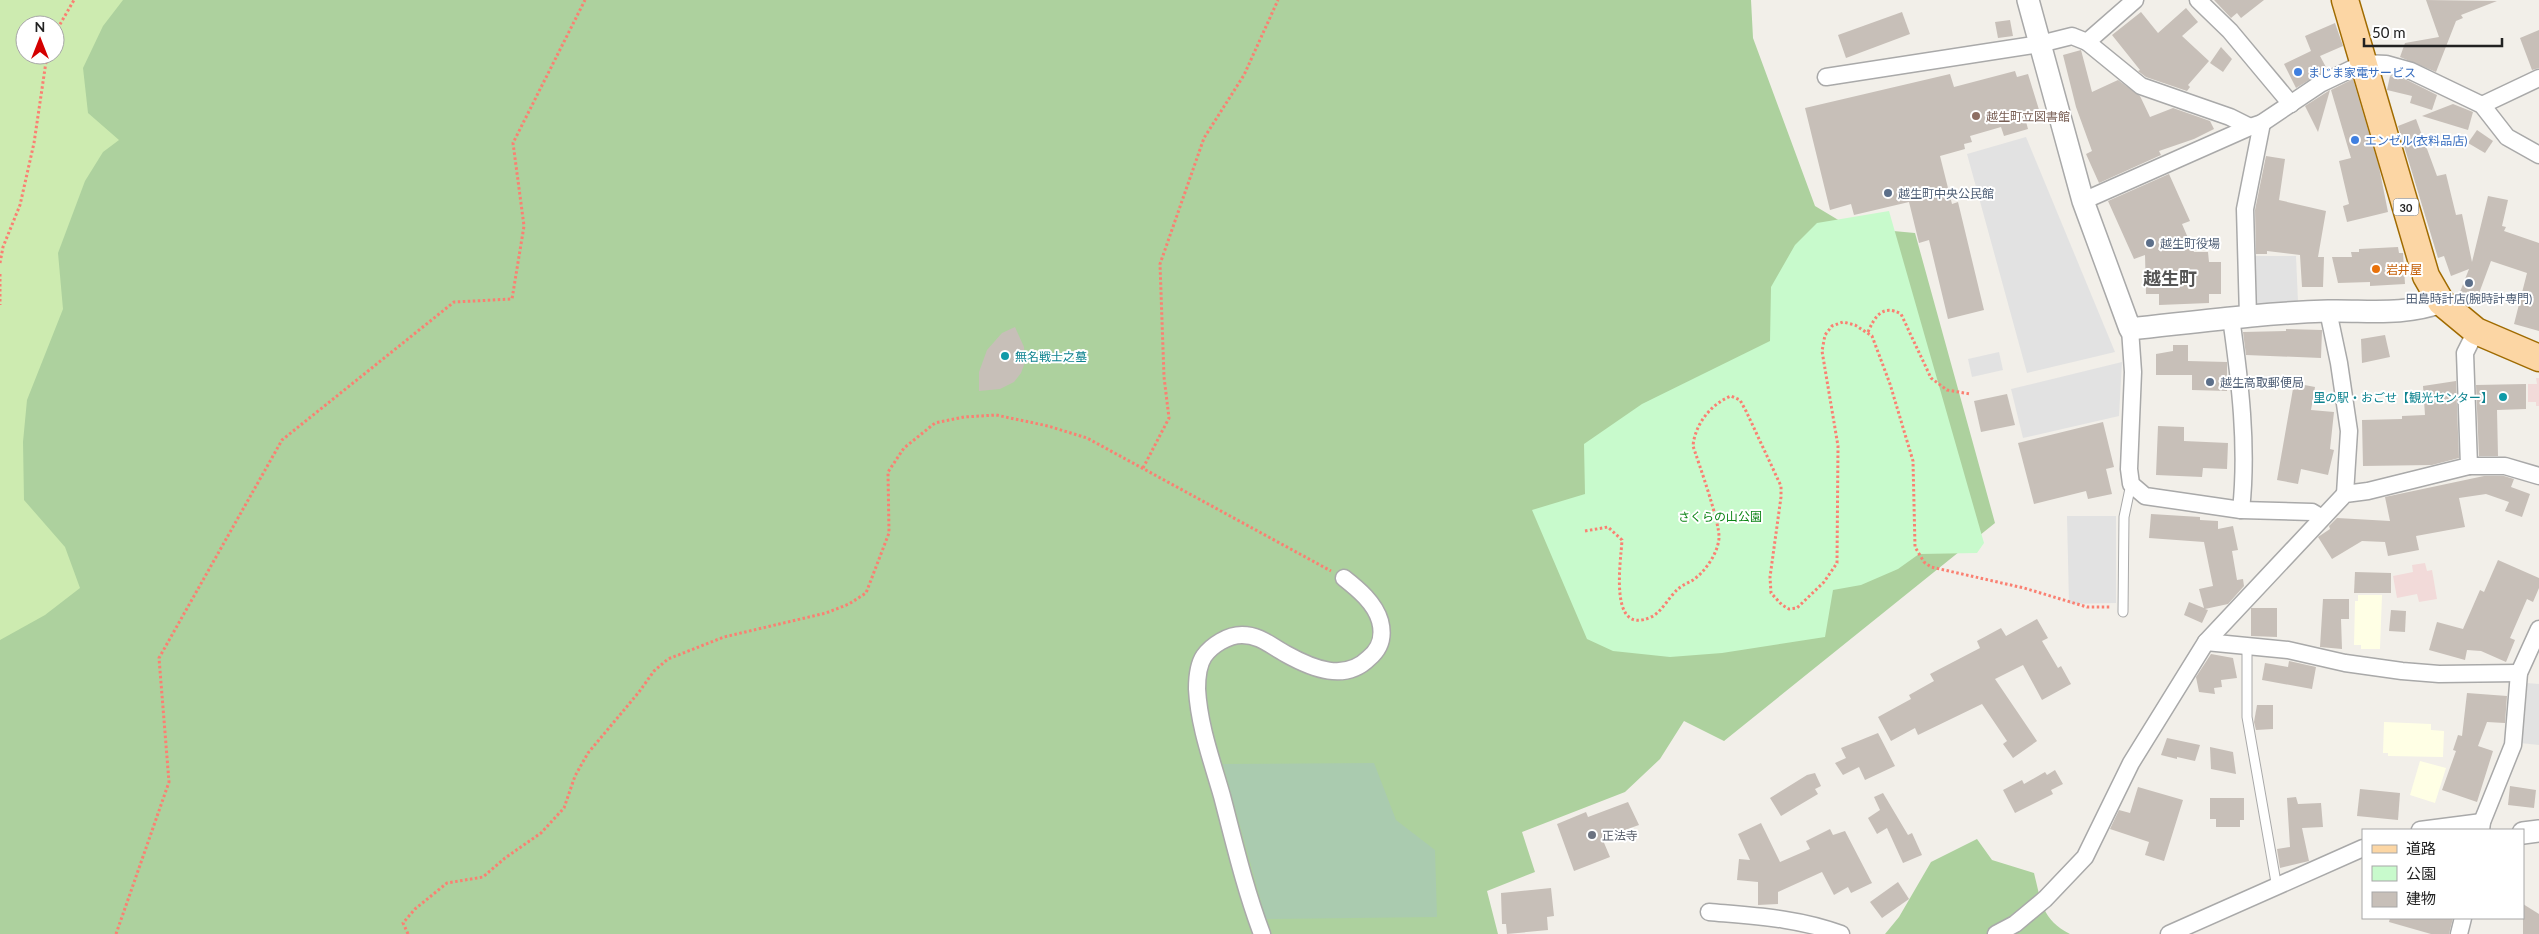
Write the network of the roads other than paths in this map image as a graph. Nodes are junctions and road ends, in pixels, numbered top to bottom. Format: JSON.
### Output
{"nodes":[{"id":1,"x":2028,"y":0,"type":"edge"},
{"id":2,"x":2135,"y":0,"type":"edge"},
{"id":3,"x":2198,"y":0,"type":"edge"},
{"id":4,"x":2345,"y":0,"type":"edge"},
{"id":5,"x":2087,"y":42,"type":"junction"},
{"id":6,"x":2040,"y":44,"type":"junction"},
{"id":7,"x":2364,"y":63,"type":"junction"},
{"id":8,"x":1826,"y":77,"type":"dead end"},
{"id":9,"x":2539,"y":78,"type":"edge"},
{"id":10,"x":2291,"y":104,"type":"junction"},
{"id":11,"x":2482,"y":105,"type":"junction"},
{"id":12,"x":2256,"y":125,"type":"junction"},
{"id":13,"x":2539,"y":155,"type":"edge"},
{"id":14,"x":2083,"y":201,"type":"junction"},
{"id":15,"x":2441,"y":302,"type":"junction"},
{"id":16,"x":2328,"y":311,"type":"junction"},
{"id":17,"x":2240,"y":317,"type":"junction"},
{"id":18,"x":2130,"y":329,"type":"junction"},
{"id":19,"x":2476,"y":331,"type":"junction"},
{"id":20,"x":2539,"y":358,"type":"edge"},
{"id":21,"x":2470,"y":466,"type":"junction"},
{"id":22,"x":2539,"y":476,"type":"edge"},
{"id":23,"x":2131,"y":484,"type":"junction"},
{"id":24,"x":2345,"y":494,"type":"junction"},
{"id":25,"x":2241,"y":510,"type":"junction"},
{"id":26,"x":2322,"y":518,"type":"junction"},
{"id":27,"x":1344,"y":578,"type":"road end"},
{"id":28,"x":2123,"y":609,"type":"road end"},
{"id":29,"x":2539,"y":629,"type":"edge"},
{"id":30,"x":2206,"y":642,"type":"junction"},
{"id":31,"x":2247,"y":646,"type":"junction"},
{"id":32,"x":2519,"y":673,"type":"junction"},
{"id":33,"x":2481,"y":826,"type":"edge"},
{"id":34,"x":2435,"y":829,"type":"edge"},
{"id":35,"x":2539,"y":831,"type":"edge"},
{"id":36,"x":2524,"y":833,"type":"edge"},
{"id":37,"x":2362,"y":848,"type":"edge"},
{"id":38,"x":2277,"y":888,"type":"junction"},
{"id":39,"x":1709,"y":912,"type":"dead end"},
{"id":40,"x":2463,"y":919,"type":"edge"},
{"id":41,"x":1262,"y":934,"type":"edge"},
{"id":42,"x":1841,"y":934,"type":"edge"},
{"id":43,"x":1996,"y":934,"type":"edge"},
{"id":44,"x":2169,"y":934,"type":"edge"},
{"id":45,"x":2459,"y":934,"type":"edge"}],
"edges":[{"from":1,"to":6,"type":"street"},
{"from":2,"to":5,"type":"street"},
{"from":3,"to":10,"type":"street"},
{"from":4,"to":7,"type":"main road","number":"30"},
{"from":5,"to":6,"type":"street"},
{"from":5,"to":12,"type":"street"},
{"from":6,"to":8,"type":"street"},
{"from":6,"to":14,"type":"street"},
{"from":7,"to":10,"type":"street"},
{"from":7,"to":11,"type":"street"},
{"from":7,"to":15,"type":"main road","number":"30"},
{"from":9,"to":11,"type":"street"},
{"from":10,"to":12,"type":"street"},
{"from":11,"to":13,"type":"street"},
{"from":12,"to":14,"type":"street"},
{"from":12,"to":17,"type":"street"},
{"from":14,"to":18,"type":"street"},
{"from":15,"to":16,"type":"street"},
{"from":15,"to":19,"type":"main road","number":"30"},
{"from":16,"to":17,"type":"street"},
{"from":16,"to":24,"type":"street"},
{"from":17,"to":18,"type":"street"},
{"from":17,"to":25,"type":"street"},
{"from":18,"to":23,"type":"street"},
{"from":19,"to":20,"type":"main road","number":"30"},
{"from":19,"to":21,"type":"street"},
{"from":21,"to":22,"type":"street"},
{"from":21,"to":24,"type":"street"},
{"from":23,"to":25,"type":"street"},
{"from":23,"to":28,"type":"lane"},
{"from":24,"to":26,"type":"street"},
{"from":25,"to":26,"type":"street"},
{"from":26,"to":30,"type":"street"},
{"from":27,"to":41,"type":"street"},
{"from":29,"to":32,"type":"street"},
{"from":30,"to":31,"type":"street"},
{"from":30,"to":43,"type":"street"},
{"from":31,"to":32,"type":"street"},
{"from":31,"to":38,"type":"lane"},
{"from":32,"to":33,"type":"street"},
{"from":33,"to":34,"type":"street"},
{"from":35,"to":36,"type":"street"},
{"from":37,"to":38,"type":"street"},
{"from":38,"to":44,"type":"street"},
{"from":39,"to":42,"type":"street"},
{"from":40,"to":45,"type":"street"}]}
